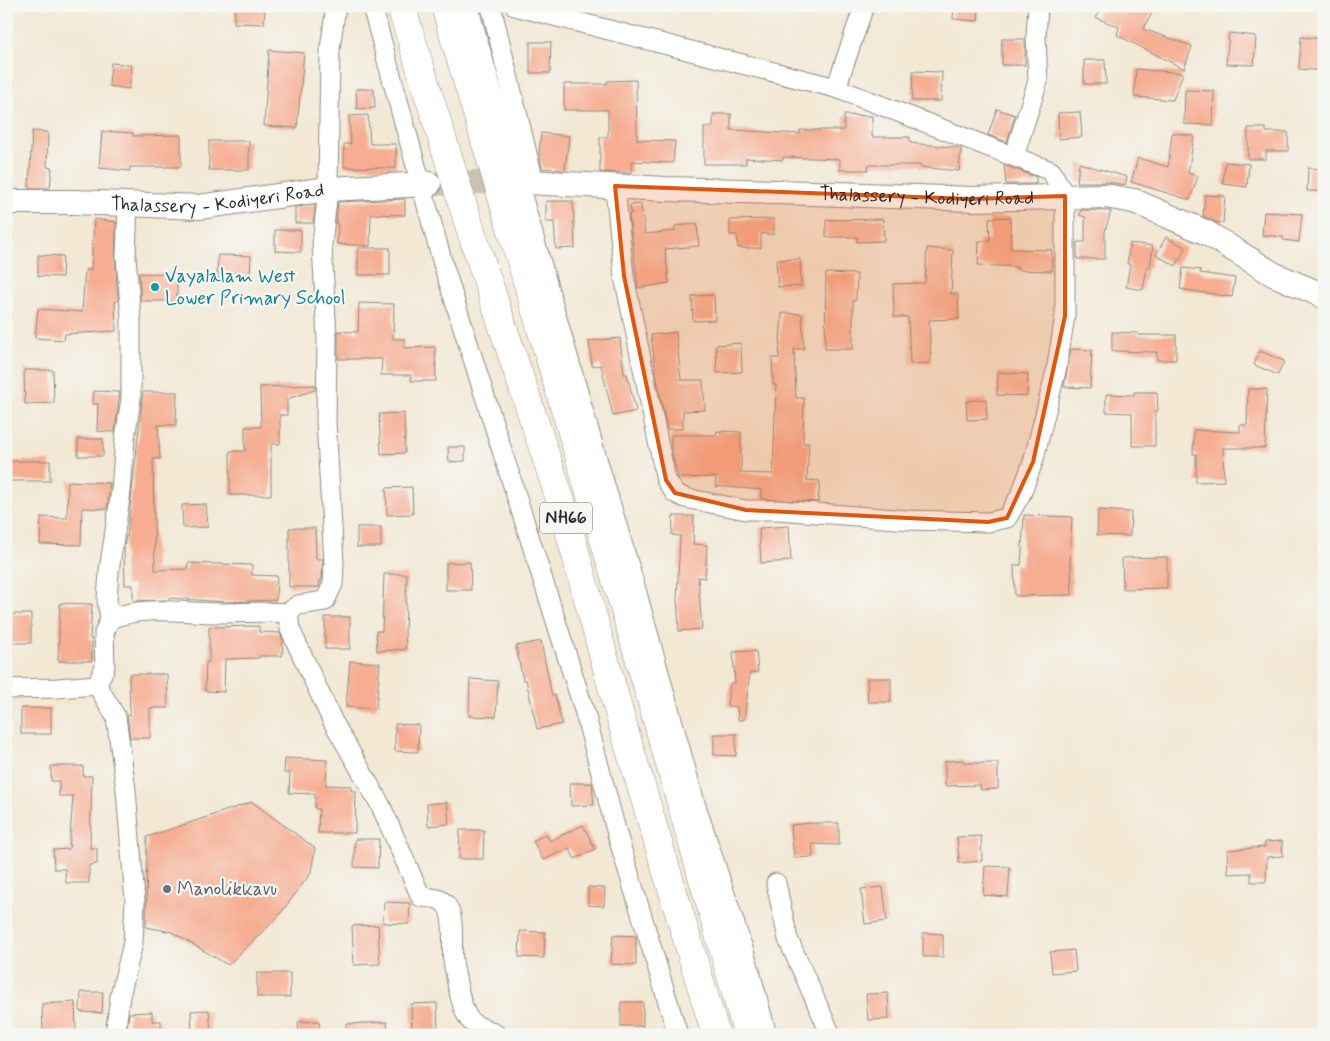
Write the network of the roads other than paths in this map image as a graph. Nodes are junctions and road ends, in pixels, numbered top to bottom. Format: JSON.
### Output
{"nodes":[{"id":1,"x":336,"y":6,"type":"edge"},
{"id":2,"x":372,"y":6,"type":"edge"},
{"id":3,"x":401,"y":6,"type":"edge"},
{"id":4,"x":445,"y":6,"type":"edge"},
{"id":5,"x":468,"y":6,"type":"edge"},
{"id":6,"x":491,"y":6,"type":"edge"},
{"id":7,"x":515,"y":6,"type":"edge"},
{"id":8,"x":864,"y":6,"type":"edge"},
{"id":9,"x":1038,"y":6,"type":"edge"},
{"id":10,"x":836,"y":88,"type":"junction"},
{"id":11,"x":1014,"y":156,"type":"junction"},
{"id":12,"x":519,"y":181,"type":"junction"},
{"id":13,"x":425,"y":184,"type":"junction"},
{"id":14,"x":615,"y":186,"type":"junction"},
{"id":15,"x":328,"y":189,"type":"junction"},
{"id":16,"x":1065,"y":196,"type":"junction"},
{"id":17,"x":6,"y":202,"type":"edge"},
{"id":18,"x":128,"y":204,"type":"junction"},
{"id":19,"x":1324,"y":296,"type":"edge"},
{"id":20,"x":288,"y":613,"type":"junction"},
{"id":21,"x":110,"y":619,"type":"junction"},
{"id":22,"x":98,"y":685,"type":"junction"},
{"id":23,"x":6,"y":689,"type":"edge"},
{"id":24,"x":776,"y":883,"type":"dead end"},
{"id":25,"x":115,"y":1035,"type":"edge"},
{"id":26,"x":497,"y":1035,"type":"edge"},
{"id":27,"x":678,"y":1035,"type":"edge"},
{"id":28,"x":716,"y":1035,"type":"edge"},
{"id":29,"x":748,"y":1035,"type":"edge"},
{"id":30,"x":767,"y":1035,"type":"edge"},
{"id":31,"x":831,"y":1035,"type":"edge"}],
"edges":[{"from":1,"to":15,"type":"street"},
{"from":2,"to":13,"type":"street"},
{"from":3,"to":28,"type":"highway","number":"NH66"},
{"from":4,"to":29,"type":"highway","number":"NH66"},
{"from":5,"to":12,"type":"street"},
{"from":6,"to":12,"type":"street"},
{"from":7,"to":10,"type":"street"},
{"from":8,"to":10,"type":"street"},
{"from":9,"to":11,"type":"street"},
{"from":10,"to":11,"type":"street"},
{"from":11,"to":16,"type":"street"},
{"from":12,"to":14,"type":"main road","name":"Thalassery - Kodiyeri Road"},
{"from":12,"to":30,"type":"street"},
{"from":13,"to":15,"type":"main road","name":"Thalassery - Kodiyeri Road"},
{"from":13,"to":27,"type":"street"},
{"from":14,"to":16,"type":"main road","name":"Thalassery - Kodiyeri Road"},
{"from":14,"to":16,"type":"street"},
{"from":15,"to":18,"type":"main road","name":"Thalassery - Kodiyeri Road"},
{"from":15,"to":20,"type":"street"},
{"from":16,"to":19,"type":"main road","name":"Thalassery - Kodiyeri Road"},
{"from":17,"to":18,"type":"main road","name":"Thalassery - Kodiyeri Road"},
{"from":18,"to":21,"type":"street"},
{"from":20,"to":21,"type":"street"},
{"from":20,"to":26,"type":"street"},
{"from":21,"to":22,"type":"street"},
{"from":22,"to":23,"type":"street"},
{"from":22,"to":25,"type":"street"},
{"from":24,"to":31,"type":"street"}]}
